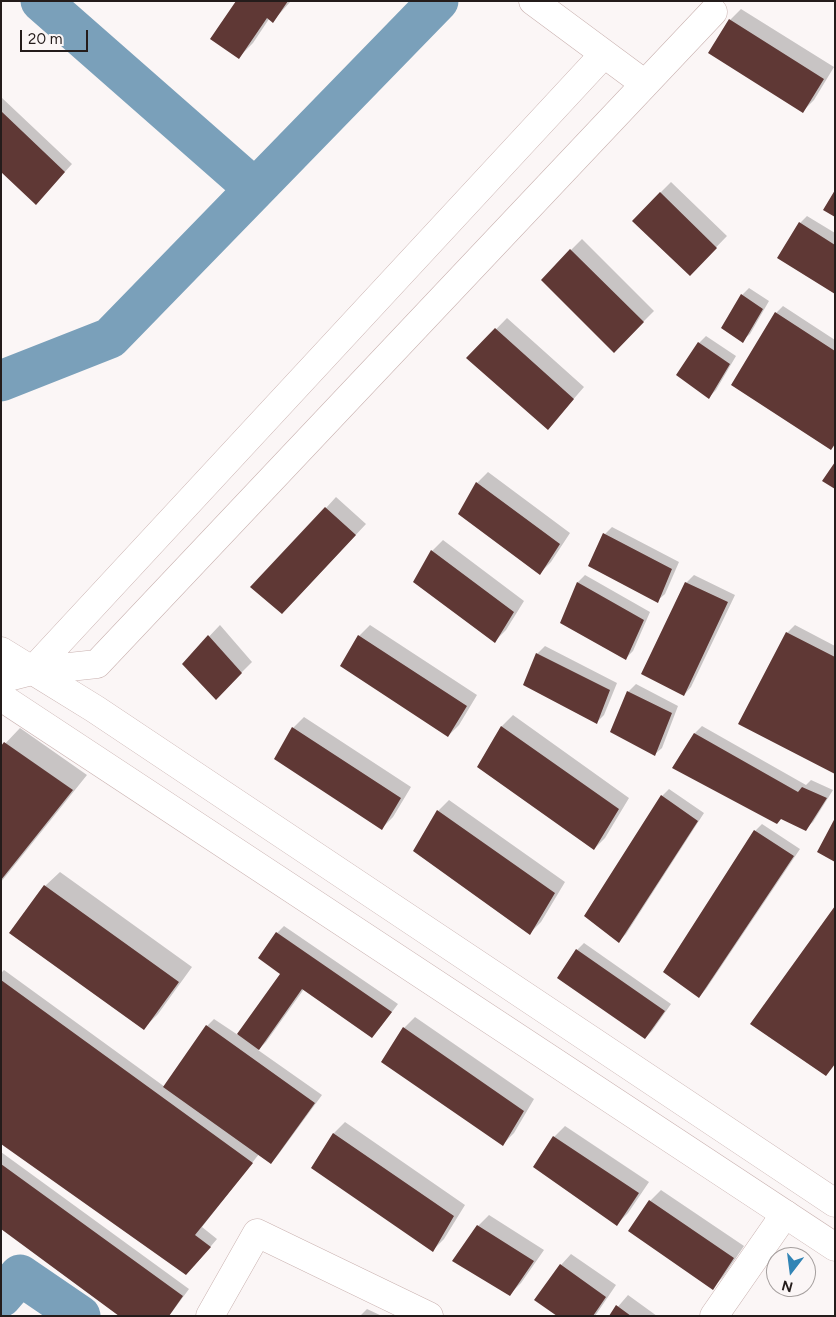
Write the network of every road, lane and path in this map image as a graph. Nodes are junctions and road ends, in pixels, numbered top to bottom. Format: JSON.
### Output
{"nodes":[{"id":1,"x":533,"y":2,"type":"edge"},
{"id":2,"x":714,"y":12,"type":"dead end"},
{"id":3,"x":604,"y":54,"type":"junction"},
{"id":4,"x":645,"y":84,"type":"junction"},
{"id":5,"x":1,"y":651,"type":"edge"},
{"id":6,"x":32,"y":671,"type":"junction"},
{"id":7,"x":1,"y":679,"type":"edge"},
{"id":8,"x":1,"y":697,"type":"edge"},
{"id":9,"x":835,"y":1202,"type":"edge"},
{"id":10,"x":785,"y":1214,"type":"junction"},
{"id":11,"x":835,"y":1247,"type":"edge"},
{"id":12,"x":210,"y":1316,"type":"edge"},
{"id":13,"x":429,"y":1316,"type":"edge"},
{"id":14,"x":714,"y":1316,"type":"edge"}],
"edges":[{"from":1,"to":3,"type":"street"},
{"from":2,"to":4,"type":"street"},
{"from":3,"to":4,"type":"street"},
{"from":3,"to":6,"type":"street"},
{"from":4,"to":6,"type":"street"},
{"from":5,"to":6,"type":"street"},
{"from":6,"to":7,"type":"street"},
{"from":6,"to":9,"type":"street"},
{"from":8,"to":10,"type":"street"},
{"from":10,"to":11,"type":"street"},
{"from":10,"to":14,"type":"street"},
{"from":12,"to":13,"type":"street"}]}
